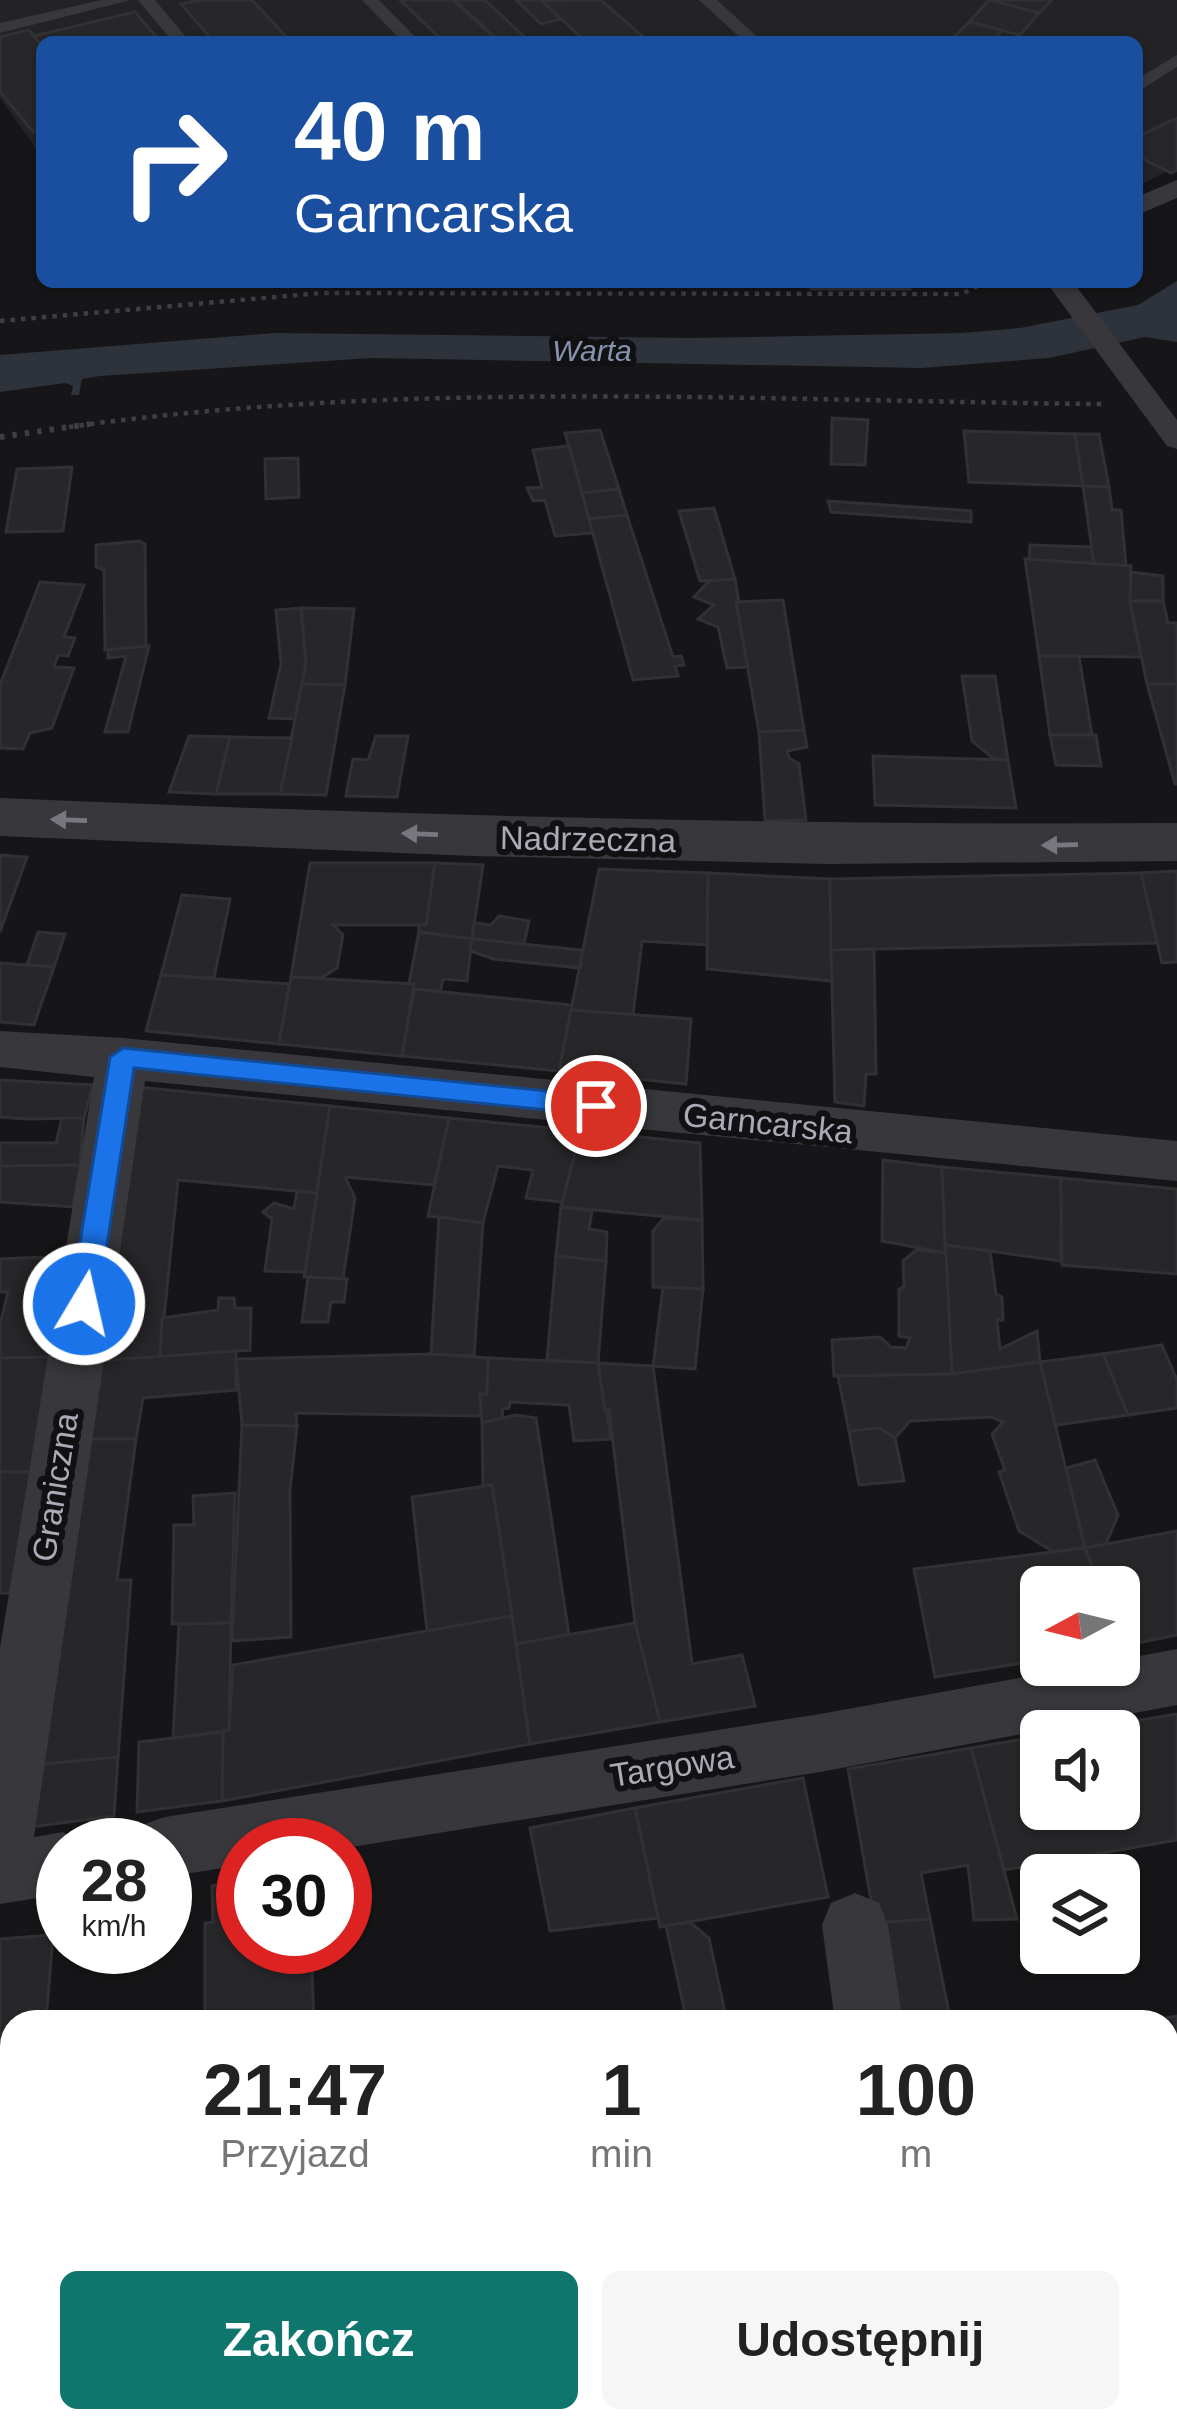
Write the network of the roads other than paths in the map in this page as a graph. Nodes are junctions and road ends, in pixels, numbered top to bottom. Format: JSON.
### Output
{"nodes":[{"id":1,"x":123,"y":0,"type":"edge"},
{"id":2,"x":146,"y":0,"type":"edge"},
{"id":3,"x":370,"y":0,"type":"edge"},
{"id":4,"x":706,"y":0,"type":"edge"},
{"id":5,"x":0,"y":28,"type":"edge"},
{"id":6,"x":177,"y":36,"type":"edge"},
{"id":7,"x":406,"y":36,"type":"edge"},
{"id":8,"x":747,"y":36,"type":"edge"},
{"id":9,"x":1177,"y":60,"type":"edge"},
{"id":10,"x":1143,"y":83,"type":"edge"},
{"id":11,"x":1177,"y":188,"type":"edge"},
{"id":12,"x":1143,"y":205,"type":"edge"},
{"id":13,"x":1063,"y":288,"type":"edge"},
{"id":14,"x":1177,"y":440,"type":"edge"},
{"id":15,"x":0,"y":817,"type":"edge"},
{"id":16,"x":1177,"y":842,"type":"edge"},
{"id":17,"x":0,"y":1049,"type":"edge"},
{"id":18,"x":123,"y":1057,"type":"junction"},
{"id":19,"x":1177,"y":1161,"type":"edge"},
{"id":20,"x":1177,"y":1676,"type":"edge"},
{"id":21,"x":192,"y":1843,"type":"edge"},
{"id":22,"x":0,"y":1846,"type":"edge"},
{"id":23,"x":36,"y":1867,"type":"edge"},
{"id":24,"x":0,"y":1873,"type":"edge"},
{"id":25,"x":854,"y":1925,"type":"dead end"},
{"id":26,"x":866,"y":2010,"type":"edge"}],
"edges":[{"from":1,"to":5,"type":"lane"},
{"from":2,"to":6,"type":"lane"},
{"from":3,"to":7,"type":"lane"},
{"from":4,"to":8,"type":"lane"},
{"from":9,"to":10,"type":"lane"},
{"from":11,"to":12,"type":"street"},
{"from":13,"to":14,"type":"street"},
{"from":16,"to":15,"type":"street","name":"Nadrzeczna","one_way":true},
{"from":17,"to":18,"type":"street","name":"Garncarska"},
{"from":18,"to":19,"type":"street","name":"Garncarska"},
{"from":18,"to":22,"type":"street","name":"Graniczna"},
{"from":20,"to":21,"type":"street","name":"Targowa"},
{"from":23,"to":24,"type":"street"},
{"from":25,"to":26,"type":"street"}]}
